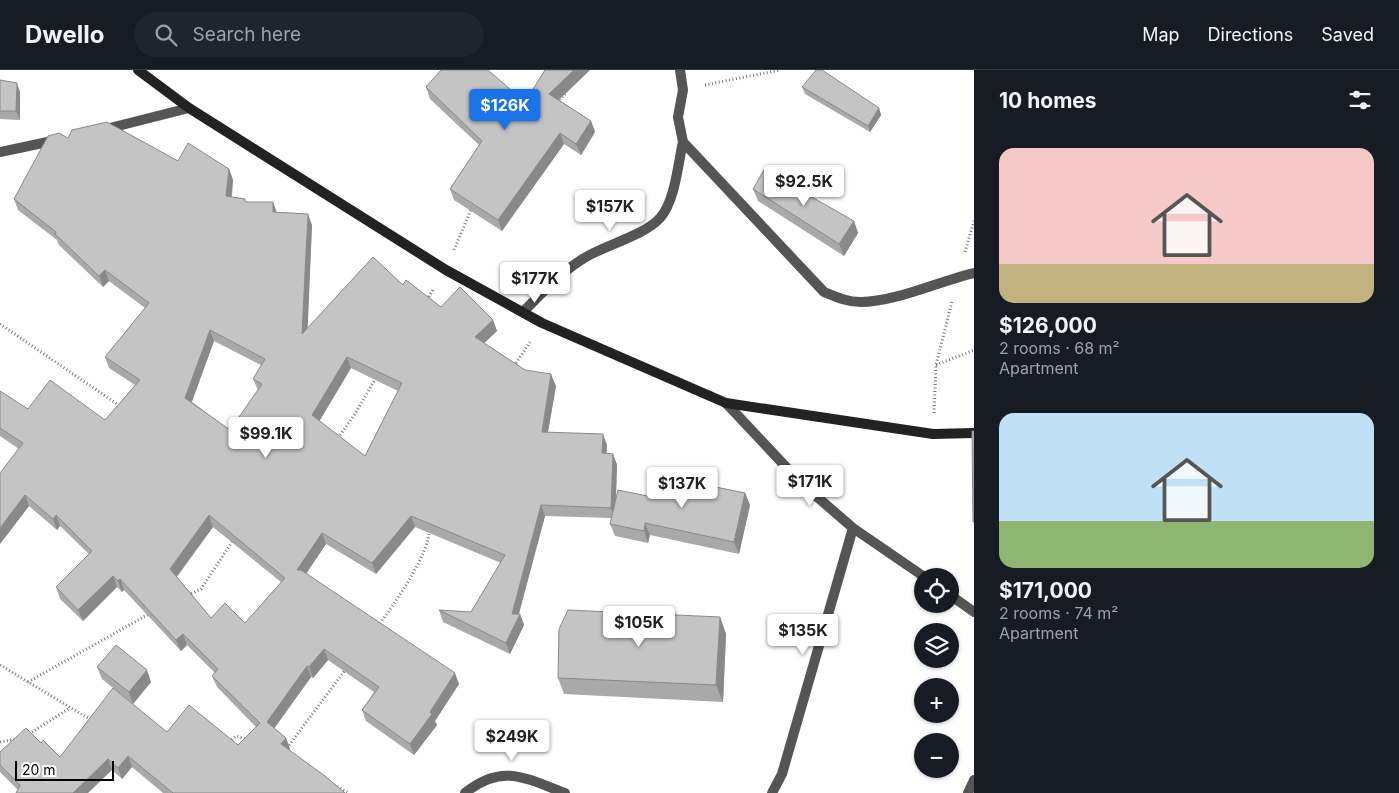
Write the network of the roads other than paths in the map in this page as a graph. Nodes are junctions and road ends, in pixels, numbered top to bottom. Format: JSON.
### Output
{"nodes":[{"id":1,"x":138,"y":70,"type":"edge"},
{"id":2,"x":680,"y":70,"type":"edge"},
{"id":3,"x":189,"y":108,"type":"junction"},
{"id":4,"x":89,"y":133,"type":"edge"},
{"id":5,"x":64,"y":138,"type":"edge"},
{"id":6,"x":683,"y":142,"type":"junction"},
{"id":7,"x":0,"y":152,"type":"edge"},
{"id":8,"x":974,"y":273,"type":"edge"},
{"id":9,"x":523,"y":312,"type":"junction"},
{"id":10,"x":726,"y":403,"type":"junction"},
{"id":11,"x":974,"y":433,"type":"edge"},
{"id":12,"x":853,"y":528,"type":"junction"},
{"id":13,"x":914,"y":570,"type":"edge"},
{"id":14,"x":959,"y":601,"type":"edge"},
{"id":15,"x":974,"y":612,"type":"edge"},
{"id":16,"x":974,"y":780,"type":"edge"},
{"id":17,"x":465,"y":793,"type":"edge"},
{"id":18,"x":564,"y":793,"type":"edge"},
{"id":19,"x":772,"y":793,"type":"edge"},
{"id":20,"x":968,"y":793,"type":"edge"}],
"edges":[{"from":1,"to":3,"type":"street"},
{"from":2,"to":6,"type":"street"},
{"from":3,"to":4,"type":"street"},
{"from":3,"to":9,"type":"street"},
{"from":5,"to":7,"type":"street"},
{"from":6,"to":8,"type":"street"},
{"from":6,"to":9,"type":"street"},
{"from":9,"to":10,"type":"street"},
{"from":10,"to":11,"type":"street"},
{"from":10,"to":12,"type":"street"},
{"from":12,"to":13,"type":"street"},
{"from":12,"to":19,"type":"street"},
{"from":14,"to":15,"type":"street"},
{"from":16,"to":20,"type":"street"},
{"from":17,"to":18,"type":"street"}]}
